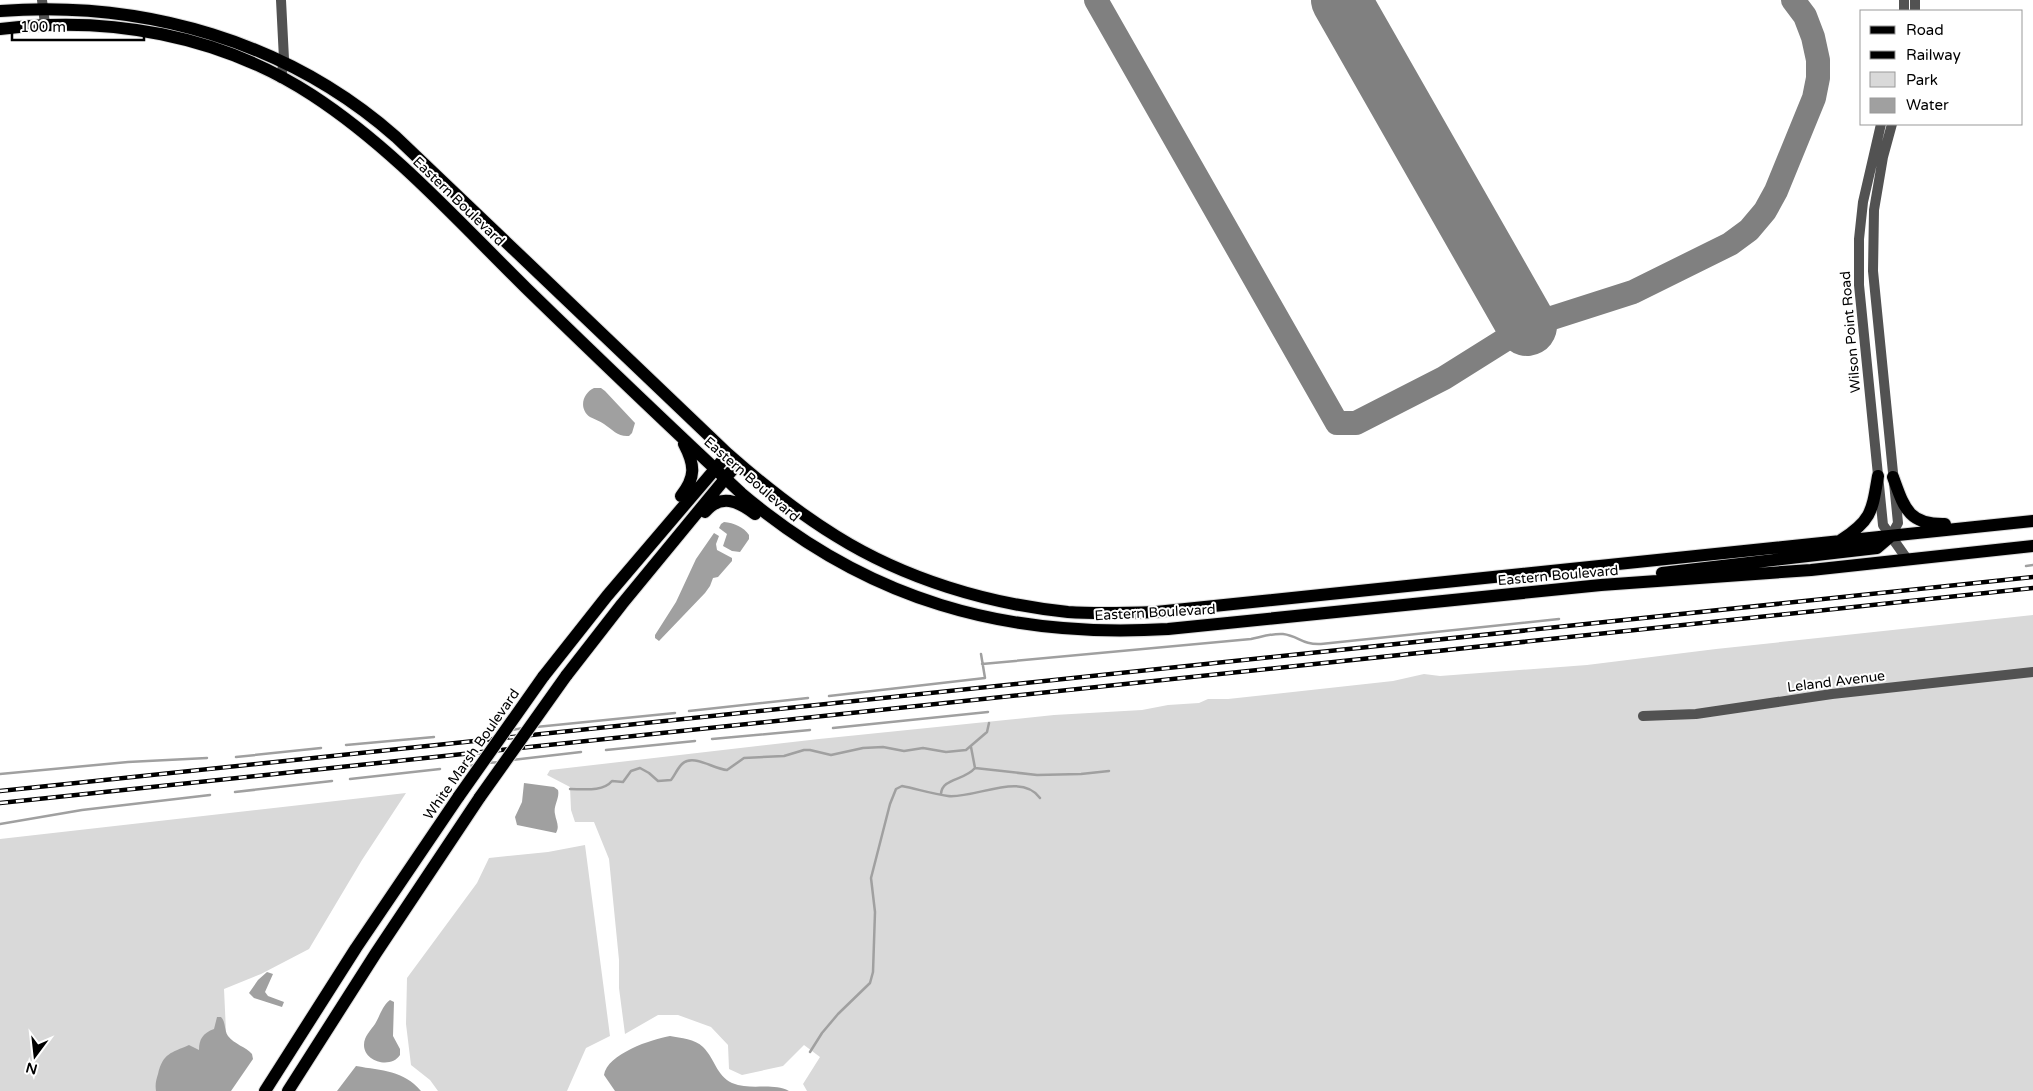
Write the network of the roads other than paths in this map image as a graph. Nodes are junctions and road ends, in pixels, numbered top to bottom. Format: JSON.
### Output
{"nodes":[{"id":1,"x":281,"y":0,"type":"edge"},
{"id":2,"x":42,"y":3,"type":"edge"},
{"id":3,"x":0,"y":11,"type":"edge"},
{"id":4,"x":45,"y":24,"type":"junction"},
{"id":5,"x":0,"y":29,"type":"edge"},
{"id":6,"x":284,"y":59,"type":"junction"},
{"id":7,"x":282,"y":78,"type":"junction"},
{"id":8,"x":1881,"y":125,"type":"edge"},
{"id":9,"x":1892,"y":125,"type":"edge"},
{"id":10,"x":1873,"y":271,"type":"junction"},
{"id":11,"x":1859,"y":273,"type":"junction"},
{"id":12,"x":1874,"y":283,"type":"junction"},
{"id":13,"x":1859,"y":285,"type":"junction"},
{"id":14,"x":680,"y":437,"type":"junction"},
{"id":15,"x":728,"y":454,"type":"junction"},
{"id":16,"x":738,"y":463,"type":"junction"},
{"id":17,"x":715,"y":468,"type":"junction"},
{"id":18,"x":1878,"y":476,"type":"junction"},
{"id":19,"x":1893,"y":477,"type":"junction"},
{"id":20,"x":725,"y":478,"type":"junction"},
{"id":21,"x":2033,"y":521,"type":"edge"},
{"id":22,"x":779,"y":524,"type":"junction"},
{"id":23,"x":1995,"y":525,"type":"junction"},
{"id":24,"x":660,"y":532,"type":"junction"},
{"id":25,"x":1890,"y":536,"type":"junction"},
{"id":26,"x":1840,"y":541,"type":"junction"},
{"id":27,"x":2033,"y":546,"type":"edge"},
{"id":28,"x":1907,"y":559,"type":"junction"},
{"id":29,"x":651,"y":569,"type":"junction"},
{"id":30,"x":1600,"y":585,"type":"junction"},
{"id":31,"x":2033,"y":672,"type":"edge"},
{"id":32,"x":1643,"y":716,"type":"dead end"},
{"id":33,"x":264,"y":1091,"type":"edge"},
{"id":34,"x":288,"y":1091,"type":"edge"}],
"edges":[{"from":1,"to":6,"type":"street"},
{"from":2,"to":3,"type":"main road","name":"Eastern Boulevard"},
{"from":2,"to":4,"type":"street"},
{"from":2,"to":6,"type":"main road","name":"Eastern Boulevard"},
{"from":4,"to":5,"type":"main road","name":"Eastern Boulevard"},
{"from":4,"to":7,"type":"main road","name":"Eastern Boulevard"},
{"from":6,"to":7,"type":"street"},
{"from":6,"to":15,"type":"main road","name":"Eastern Boulevard"},
{"from":7,"to":14,"type":"main road","name":"Eastern Boulevard"},
{"from":8,"to":11,"type":"street","name":"Wilson Point Road"},
{"from":9,"to":10,"type":"street","name":"Wilson Point Road"},
{"from":10,"to":11,"type":"street"},
{"from":10,"to":12,"type":"street","name":"Wilson Point Road"},
{"from":11,"to":13,"type":"street","name":"Wilson Point Road"},
{"from":12,"to":13,"type":"street"},
{"from":12,"to":19,"type":"street","name":"Wilson Point Road"},
{"from":13,"to":18,"type":"street","name":"Wilson Point Road"},
{"from":14,"to":17,"type":"main road","name":"Eastern Boulevard"},
{"from":14,"to":24,"type":"main road"},
{"from":15,"to":16,"type":"main road","name":"Eastern Boulevard"},
{"from":15,"to":17,"type":"main road","name":"White Marsh Boulevard"},
{"from":16,"to":20,"type":"main road"},
{"from":16,"to":26,"type":"main road","name":"Eastern Boulevard"},
{"from":17,"to":20,"type":"main road","name":"Eastern Boulevard"},
{"from":17,"to":24,"type":"main road","name":"White Marsh Boulevard"},
{"from":18,"to":25,"type":"street","name":"Wilson Point Road"},
{"from":18,"to":26,"type":"main road"},
{"from":19,"to":23,"type":"main road"},
{"from":19,"to":25,"type":"street","name":"Wilson Point Road"},
{"from":20,"to":22,"type":"main road","name":"Eastern Boulevard"},
{"from":20,"to":29,"type":"main road"},
{"from":21,"to":23,"type":"main road","name":"Eastern Boulevard"},
{"from":22,"to":29,"type":"main road"},
{"from":22,"to":30,"type":"main road","name":"Eastern Boulevard"},
{"from":23,"to":25,"type":"main road","name":"Eastern Boulevard"},
{"from":24,"to":33,"type":"main road","name":"White Marsh Boulevard","bridge":true},
{"from":25,"to":26,"type":"main road","name":"Eastern Boulevard"},
{"from":25,"to":28,"type":"street","name":"Wilson Point Road"},
{"from":25,"to":30,"type":"main road"},
{"from":27,"to":28,"type":"main road","name":"Eastern Boulevard"},
{"from":28,"to":30,"type":"main road","name":"Eastern Boulevard"},
{"from":29,"to":34,"type":"main road","bridge":true},
{"from":31,"to":32,"type":"street","name":"Leland Avenue"}]}
